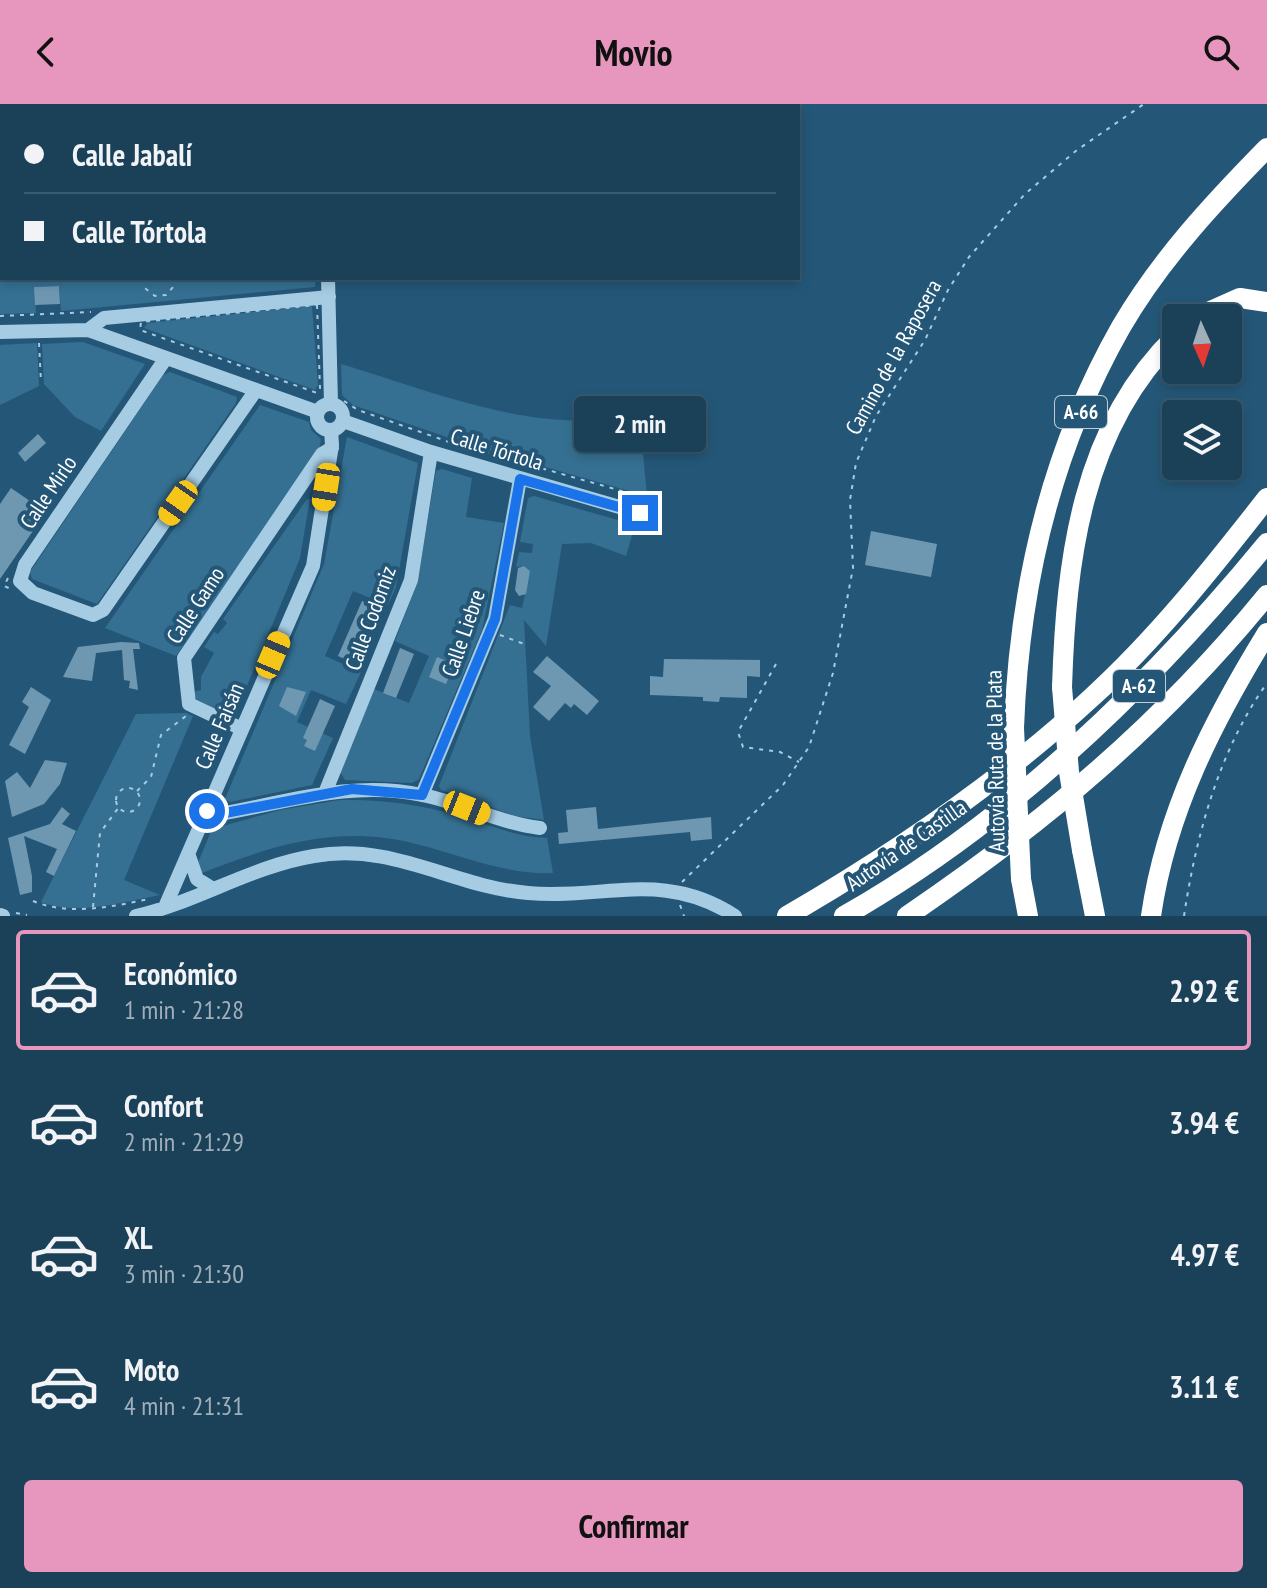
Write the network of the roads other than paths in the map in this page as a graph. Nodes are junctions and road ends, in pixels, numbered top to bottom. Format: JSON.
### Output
{"nodes":[{"id":1,"x":1267,"y":148,"type":"edge"},
{"id":2,"x":328,"y":280,"type":"edge"},
{"id":3,"x":323,"y":301,"type":"junction"},
{"id":4,"x":1267,"y":302,"type":"edge"},
{"id":5,"x":1226,"y":304,"type":"edge"},
{"id":6,"x":122,"y":318,"type":"junction"},
{"id":7,"x":92,"y":331,"type":"junction"},
{"id":8,"x":0,"y":332,"type":"edge"},
{"id":9,"x":126,"y":344,"type":"junction"},
{"id":10,"x":1162,"y":350,"type":"edge"},
{"id":11,"x":166,"y":358,"type":"junction"},
{"id":12,"x":256,"y":390,"type":"junction"},
{"id":13,"x":329,"y":404,"type":"junction"},
{"id":14,"x":337,"y":425,"type":"junction"},
{"id":15,"x":332,"y":448,"type":"junction"},
{"id":16,"x":431,"y":452,"type":"junction"},
{"id":17,"x":520,"y":479,"type":"junction"},
{"id":18,"x":326,"y":487,"type":"junction"},
{"id":19,"x":302,"y":488,"type":"junction"},
{"id":20,"x":1267,"y":498,"type":"edge"},
{"id":21,"x":640,"y":513,"type":"dead end"},
{"id":22,"x":1267,"y":543,"type":"edge"},
{"id":23,"x":1267,"y":595,"type":"edge"},
{"id":24,"x":1267,"y":633,"type":"edge"},
{"id":25,"x":242,"y":729,"type":"junction"},
{"id":26,"x":325,"y":793,"type":"junction"},
{"id":27,"x":422,"y":795,"type":"junction"},
{"id":28,"x":207,"y":811,"type":"junction"},
{"id":29,"x":540,"y":828,"type":"dead end"},
{"id":30,"x":189,"y":855,"type":"junction"},
{"id":31,"x":213,"y":889,"type":"junction"},
{"id":32,"x":168,"y":903,"type":"junction"},
{"id":33,"x":136,"y":916,"type":"edge"},
{"id":34,"x":735,"y":916,"type":"edge"},
{"id":35,"x":787,"y":916,"type":"edge"},
{"id":36,"x":844,"y":916,"type":"edge"},
{"id":37,"x":907,"y":916,"type":"edge"},
{"id":38,"x":1028,"y":916,"type":"edge"},
{"id":39,"x":1095,"y":916,"type":"edge"},
{"id":40,"x":1151,"y":916,"type":"edge"}],
"edges":[{"from":1,"to":38,"type":"highway","name":"Autovía Ruta de la Plata","number":"A-66","bridge":true},
{"from":2,"to":3,"type":"street"},
{"from":3,"to":6,"type":"street"},
{"from":3,"to":13,"type":"street"},
{"from":4,"to":5,"type":"highway"},
{"from":6,"to":7,"type":"street"},
{"from":6,"to":9,"type":"street"},
{"from":7,"to":8,"type":"street"},
{"from":7,"to":9,"type":"street"},
{"from":9,"to":11,"type":"street"},
{"from":10,"to":39,"type":"highway","number":"A-66","bridge":true},
{"from":11,"to":12,"type":"street"},
{"from":11,"to":12,"type":"street","name":"Calle Mirlo"},
{"from":12,"to":13,"type":"street"},
{"from":13,"to":14,"type":"street"},
{"from":13,"to":14,"type":"street"},
{"from":14,"to":15,"type":"street","name":"Calle Faisán"},
{"from":14,"to":16,"type":"street","name":"Calle Tórtola"},
{"from":15,"to":18,"type":"street","name":"Calle Faisán"},
{"from":15,"to":19,"type":"street","name":"Calle Gamo"},
{"from":16,"to":17,"type":"street","name":"Calle Tórtola"},
{"from":16,"to":26,"type":"street","name":"Calle Codorniz"},
{"from":17,"to":21,"type":"street","name":"Calle Tórtola"},
{"from":17,"to":27,"type":"street","name":"Calle Liebre"},
{"from":18,"to":19,"type":"street"},
{"from":18,"to":25,"type":"street","name":"Calle Faisán"},
{"from":19,"to":25,"type":"street","name":"Calle Gamo"},
{"from":20,"to":35,"type":"highway"},
{"from":22,"to":36,"type":"highway","name":"Autovía de Castilla","number":"A-62"},
{"from":23,"to":37,"type":"highway","number":"A-62"},
{"from":24,"to":40,"type":"highway"},
{"from":25,"to":28,"type":"street","name":"Calle Faisán"},
{"from":26,"to":27,"type":"street"},
{"from":26,"to":28,"type":"street"},
{"from":27,"to":29,"type":"street"},
{"from":28,"to":30,"type":"street","name":"Calle Faisán"},
{"from":30,"to":31,"type":"street"},
{"from":30,"to":32,"type":"street","name":"Calle Faisán"},
{"from":31,"to":32,"type":"street"},
{"from":31,"to":34,"type":"street"},
{"from":32,"to":33,"type":"street"}]}
